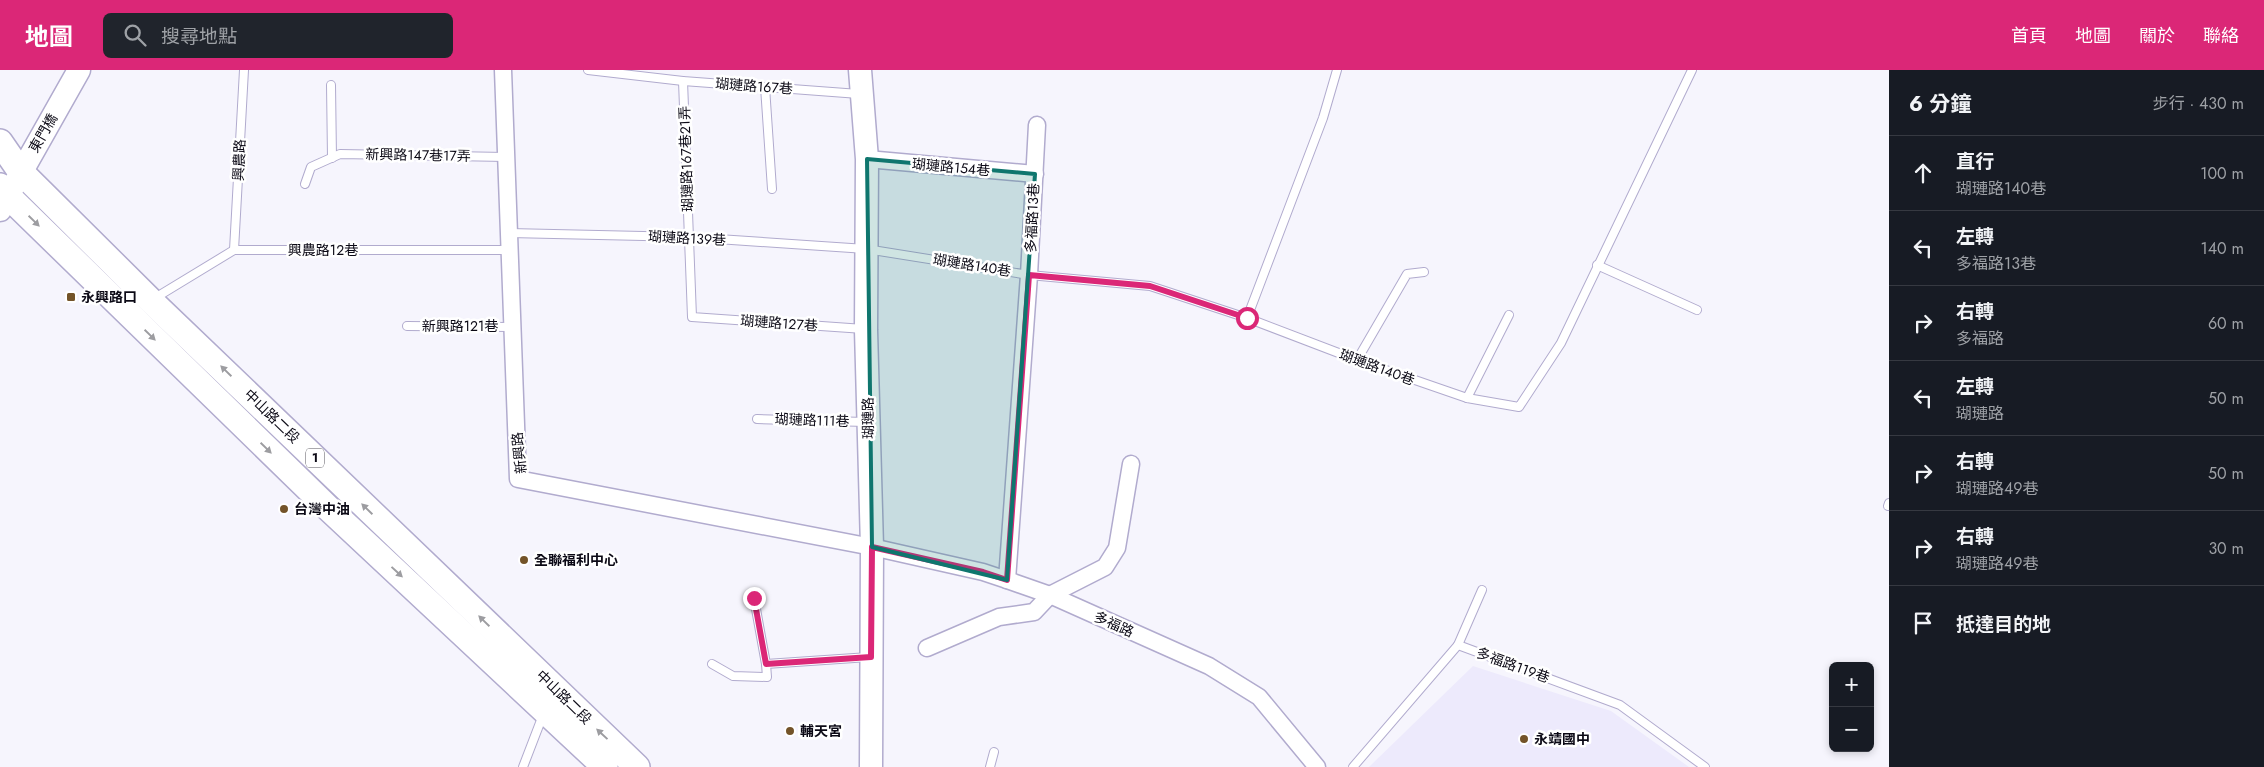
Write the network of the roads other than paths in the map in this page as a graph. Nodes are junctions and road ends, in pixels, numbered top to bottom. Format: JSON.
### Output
{"nodes":[{"id":1,"x":79,"y":70,"type":"edge"},
{"id":2,"x":244,"y":70,"type":"edge"},
{"id":3,"x":503,"y":70,"type":"edge"},
{"id":4,"x":588,"y":70,"type":"edge"},
{"id":5,"x":860,"y":70,"type":"edge"},
{"id":6,"x":1337,"y":70,"type":"edge"},
{"id":7,"x":1692,"y":70,"type":"edge"},
{"id":8,"x":623,"y":73,"type":"edge"},
{"id":9,"x":683,"y":81,"type":"junction"},
{"id":10,"x":331,"y":85,"type":"dead end"},
{"id":11,"x":765,"y":87,"type":"junction"},
{"id":12,"x":861,"y":94,"type":"junction"},
{"id":13,"x":1037,"y":125,"type":"dead end"},
{"id":14,"x":0,"y":142,"type":"edge"},
{"id":15,"x":506,"y":156,"type":"junction"},
{"id":16,"x":332,"y":158,"type":"junction"},
{"id":17,"x":866,"y":159,"type":"junction"},
{"id":18,"x":20,"y":171,"type":"junction"},
{"id":19,"x":1035,"y":174,"type":"junction"},
{"id":20,"x":305,"y":184,"type":"dead end"},
{"id":21,"x":772,"y":189,"type":"dead end"},
{"id":22,"x":3,"y":198,"type":"edge"},
{"id":23,"x":508,"y":233,"type":"junction"},
{"id":24,"x":688,"y":237,"type":"junction"},
{"id":25,"x":866,"y":249,"type":"junction"},
{"id":26,"x":234,"y":250,"type":"junction"},
{"id":27,"x":509,"y":250,"type":"junction"},
{"id":28,"x":1597,"y":265,"type":"junction"},
{"id":29,"x":1424,"y":272,"type":"dead end"},
{"id":30,"x":1029,"y":275,"type":"junction"},
{"id":31,"x":151,"y":301,"type":"junction"},
{"id":32,"x":1697,"y":310,"type":"dead end"},
{"id":33,"x":1509,"y":315,"type":"dead end"},
{"id":34,"x":692,"y":317,"type":"joint"},
{"id":35,"x":1247,"y":318,"type":"junction"},
{"id":36,"x":407,"y":326,"type":"dead end"},
{"id":37,"x":512,"y":327,"type":"junction"},
{"id":38,"x":866,"y":330,"type":"junction"},
{"id":39,"x":1358,"y":360,"type":"junction"},
{"id":40,"x":1467,"y":398,"type":"junction"},
{"id":41,"x":757,"y":418,"type":"dead end"},
{"id":42,"x":868,"y":422,"type":"junction"},
{"id":43,"x":1131,"y":464,"type":"dead end"},
{"id":44,"x":872,"y":547,"type":"junction"},
{"id":45,"x":1007,"y":580,"type":"junction"},
{"id":46,"x":1482,"y":590,"type":"dead end"},
{"id":47,"x":1050,"y":596,"type":"junction"},
{"id":48,"x":754,"y":598,"type":"dead end"},
{"id":49,"x":1458,"y":644,"type":"junction"},
{"id":50,"x":927,"y":648,"type":"dead end"},
{"id":51,"x":871,"y":657,"type":"junction"},
{"id":52,"x":712,"y":664,"type":"dead end"},
{"id":53,"x":766,"y":664,"type":"junction"},
{"id":54,"x":553,"y":703,"type":"junction"},
{"id":55,"x":994,"y":752,"type":"dead end"},
{"id":56,"x":523,"y":767,"type":"edge"},
{"id":57,"x":604,"y":767,"type":"edge"},
{"id":58,"x":638,"y":767,"type":"edge"},
{"id":59,"x":871,"y":767,"type":"edge"},
{"id":60,"x":990,"y":767,"type":"edge"},
{"id":61,"x":1317,"y":767,"type":"edge"},
{"id":62,"x":1353,"y":767,"type":"edge"},
{"id":63,"x":1705,"y":767,"type":"edge"}],
"edges":[{"from":1,"to":18,"type":"street","name":"東門橋"},
{"from":2,"to":26,"type":"lane","name":"興農路"},
{"from":3,"to":15,"type":"street","name":"新興路"},
{"from":4,"to":8,"type":"lane","name":"瑚璉路167巷"},
{"from":5,"to":12,"type":"street","name":"瑚璉路"},
{"from":6,"to":35,"type":"lane"},
{"from":7,"to":28,"type":"lane","name":"瑚璉路140巷"},
{"from":8,"to":9,"type":"lane","name":"瑚璉路167巷"},
{"from":9,"to":11,"type":"lane","name":"瑚璉路167巷"},
{"from":9,"to":24,"type":"lane","name":"瑚璉路167巷21弄"},
{"from":10,"to":16,"type":"lane"},
{"from":11,"to":12,"type":"lane","name":"瑚璉路167巷"},
{"from":11,"to":21,"type":"lane"},
{"from":12,"to":17,"type":"street","name":"瑚璉路"},
{"from":13,"to":19,"type":"street","name":"多福路13巷"},
{"from":14,"to":18,"type":"main road","name":"中山路二段","number":"1"},
{"from":15,"to":16,"type":"lane","name":"新興路147巷17弄"},
{"from":15,"to":23,"type":"street","name":"新興路"},
{"from":16,"to":20,"type":"lane","name":"新興路147巷17弄"},
{"from":17,"to":19,"type":"street","name":"瑚璉路154巷"},
{"from":17,"to":25,"type":"street","name":"瑚璉路"},
{"from":18,"to":22,"type":"street","name":"東門橋"},
{"from":18,"to":31,"type":"main road","name":"中山路二段","number":"1"},
{"from":19,"to":30,"type":"street","name":"多福路13巷"},
{"from":22,"to":54,"type":"main road","name":"中山路二段","number":"1","one_way":true},
{"from":23,"to":24,"type":"lane","name":"瑚璉路139巷"},
{"from":23,"to":27,"type":"street","name":"新興路"},
{"from":24,"to":25,"type":"lane","name":"瑚璉路139巷"},
{"from":24,"to":34,"type":"lane","name":"瑚璉路167巷21弄"},
{"from":25,"to":30,"type":"lane","name":"瑚璉路140巷"},
{"from":25,"to":38,"type":"street","name":"瑚璉路"},
{"from":26,"to":27,"type":"lane","name":"興農路12巷"},
{"from":26,"to":31,"type":"lane"},
{"from":27,"to":37,"type":"street","name":"新興路"},
{"from":28,"to":32,"type":"lane"},
{"from":28,"to":40,"type":"lane","name":"瑚璉路140巷"},
{"from":29,"to":39,"type":"lane"},
{"from":30,"to":35,"type":"lane","name":"瑚璉路140巷"},
{"from":30,"to":45,"type":"street","name":"多福路13巷"},
{"from":54,"to":31,"type":"main road","name":"中山路二段","number":"1","one_way":true},
{"from":33,"to":40,"type":"lane"},
{"from":34,"to":38,"type":"lane","name":"瑚璉路127巷"},
{"from":35,"to":39,"type":"lane","name":"瑚璉路140巷"},
{"from":36,"to":37,"type":"lane","name":"新興路121巷"},
{"from":37,"to":44,"type":"street","name":"新興路"},
{"from":38,"to":42,"type":"street","name":"瑚璉路"},
{"from":39,"to":40,"type":"lane","name":"瑚璉路140巷"},
{"from":41,"to":42,"type":"lane","name":"瑚璉路111巷"},
{"from":42,"to":44,"type":"street","name":"瑚璉路"},
{"from":43,"to":47,"type":"street"},
{"from":44,"to":45,"type":"street","name":"多福路"},
{"from":44,"to":51,"type":"street","name":"瑚璉路"},
{"from":45,"to":47,"type":"street","name":"多福路"},
{"from":46,"to":49,"type":"lane"},
{"from":47,"to":50,"type":"street"},
{"from":47,"to":61,"type":"street","name":"多福路"},
{"from":48,"to":53,"type":"lane"},
{"from":49,"to":62,"type":"lane","name":"多福路119巷"},
{"from":49,"to":63,"type":"lane","name":"多福路119巷"},
{"from":51,"to":53,"type":"lane"},
{"from":51,"to":59,"type":"street","name":"瑚璉路"},
{"from":52,"to":53,"type":"lane"},
{"from":54,"to":56,"type":"lane"},
{"from":54,"to":57,"type":"main road","name":"中山路二段","number":"1"},
{"from":58,"to":54,"type":"main road","name":"中山路二段","number":"1","one_way":true},
{"from":55,"to":60,"type":"lane"}]}
